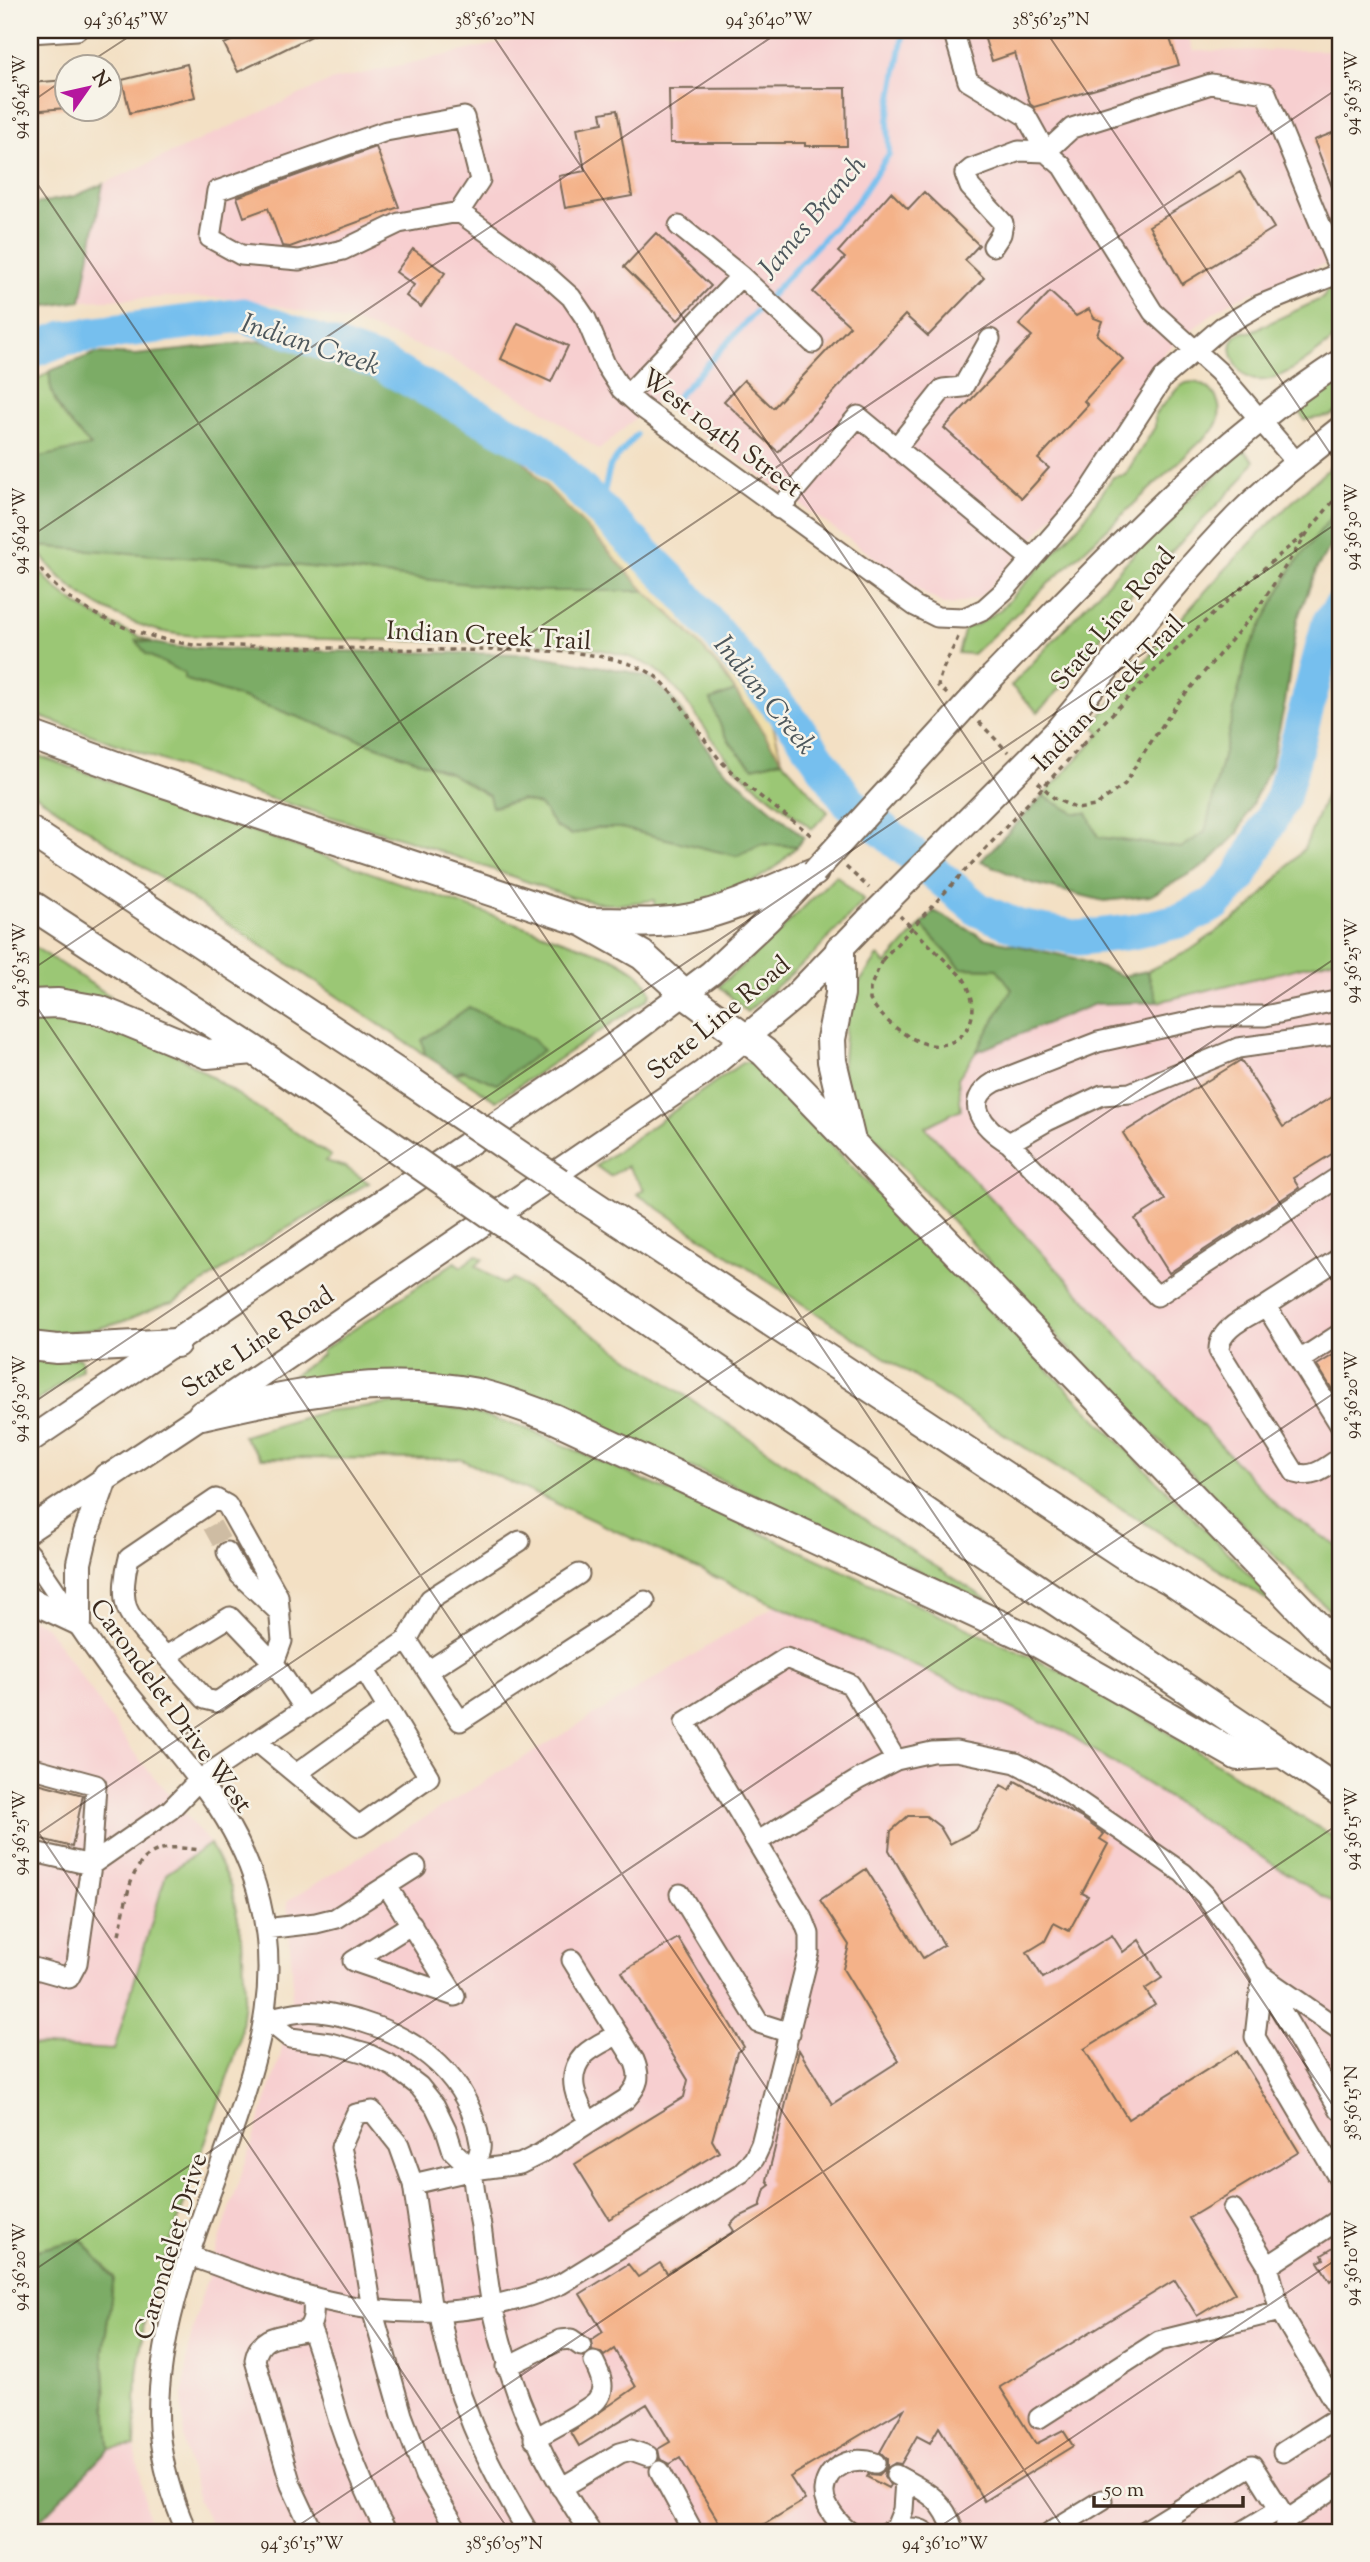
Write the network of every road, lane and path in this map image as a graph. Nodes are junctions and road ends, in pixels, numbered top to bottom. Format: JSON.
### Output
{"nodes":[{"id":1,"x":77,"y":30,"type":"edge"},
{"id":2,"x":953,"y":30,"type":"edge"},
{"id":3,"x":30,"y":33,"type":"edge"},
{"id":4,"x":1046,"y":152,"type":"junction"},
{"id":5,"x":458,"y":212,"type":"junction"},
{"id":6,"x":679,"y":226,"type":"dead end"},
{"id":7,"x":1334,"y":240,"type":"edge"},
{"id":8,"x":993,"y":246,"type":"dead end"},
{"id":9,"x":1340,"y":272,"type":"edge"},
{"id":10,"x":744,"y":279,"type":"junction"},
{"id":11,"x":990,"y":339,"type":"dead end"},
{"id":12,"x":813,"y":343,"type":"dead end"},
{"id":13,"x":1195,"y":351,"type":"junction"},
{"id":14,"x":1340,"y":362,"type":"edge"},
{"id":15,"x":627,"y":395,"type":"junction"},
{"id":16,"x":1259,"y":418,"type":"junction"},
{"id":17,"x":1340,"y":429,"type":"edge"},
{"id":18,"x":896,"y":448,"type":"junction"},
{"id":19,"x":1297,"y":463,"type":"junction"},
{"id":20,"x":1340,"y":493,"type":"edge"},
{"id":21,"x":779,"y":509,"type":"junction"},
{"id":22,"x":30,"y":551,"type":"edge"},
{"id":23,"x":1031,"y":559,"type":"junction"},
{"id":24,"x":30,"y":735,"type":"edge"},
{"id":25,"x":30,"y":831,"type":"edge"},
{"id":26,"x":816,"y":841,"type":"dead end"},
{"id":27,"x":825,"y":865,"type":"junction"},
{"id":28,"x":876,"y":895,"type":"dead end"},
{"id":29,"x":30,"y":904,"type":"edge"},
{"id":30,"x":896,"y":913,"type":"dead end"},
{"id":31,"x":584,"y":922,"type":"junction"},
{"id":32,"x":840,"y":949,"type":"junction"},
{"id":33,"x":685,"y":993,"type":"junction"},
{"id":34,"x":1340,"y":1000,"type":"edge"},
{"id":35,"x":30,"y":1004,"type":"edge"},
{"id":36,"x":1340,"y":1034,"type":"edge"},
{"id":37,"x":746,"y":1038,"type":"junction"},
{"id":38,"x":254,"y":1051,"type":"junction"},
{"id":39,"x":1009,"y":1143,"type":"junction"},
{"id":40,"x":852,"y":1144,"type":"junction"},
{"id":41,"x":1340,"y":1176,"type":"edge"},
{"id":42,"x":1338,"y":1266,"type":"edge"},
{"id":43,"x":1266,"y":1306,"type":"junction"},
{"id":44,"x":1340,"y":1334,"type":"edge"},
{"id":45,"x":176,"y":1343,"type":"junction"},
{"id":46,"x":30,"y":1346,"type":"edge"},
{"id":47,"x":1300,"y":1360,"type":"junction"},
{"id":48,"x":202,"y":1415,"type":"junction"},
{"id":49,"x":1340,"y":1425,"type":"edge"},
{"id":50,"x":30,"y":1440,"type":"edge"},
{"id":51,"x":1340,"y":1458,"type":"edge"},
{"id":52,"x":106,"y":1476,"type":"junction"},
{"id":53,"x":30,"y":1529,"type":"edge"},
{"id":54,"x":520,"y":1541,"type":"dead end"},
{"id":55,"x":227,"y":1552,"type":"tunnel mouth"},
{"id":56,"x":30,"y":1554,"type":"edge"},
{"id":57,"x":579,"y":1573,"type":"dead end"},
{"id":58,"x":30,"y":1600,"type":"edge"},
{"id":59,"x":645,"y":1601,"type":"dead end"},
{"id":60,"x":280,"y":1614,"type":"junction"},
{"id":61,"x":79,"y":1623,"type":"junction"},
{"id":62,"x":407,"y":1640,"type":"junction"},
{"id":63,"x":1340,"y":1650,"type":"edge"},
{"id":64,"x":166,"y":1656,"type":"junction"},
{"id":65,"x":274,"y":1663,"type":"junction"},
{"id":66,"x":364,"y":1669,"type":"junction"},
{"id":67,"x":428,"y":1671,"type":"junction"},
{"id":68,"x":1340,"y":1693,"type":"edge"},
{"id":69,"x":388,"y":1708,"type":"junction"},
{"id":70,"x":305,"y":1709,"type":"junction"},
{"id":71,"x":256,"y":1741,"type":"junction"},
{"id":72,"x":1282,"y":1753,"type":"junction"},
{"id":73,"x":897,"y":1760,"type":"junction"},
{"id":74,"x":30,"y":1767,"type":"edge"},
{"id":75,"x":296,"y":1774,"type":"junction"},
{"id":76,"x":199,"y":1780,"type":"junction"},
{"id":77,"x":1340,"y":1792,"type":"edge"},
{"id":78,"x":757,"y":1842,"type":"junction"},
{"id":79,"x":201,"y":1850,"type":"dead end"},
{"id":80,"x":30,"y":1851,"type":"edge"},
{"id":81,"x":91,"y":1865,"type":"junction"},
{"id":82,"x":416,"y":1867,"type":"dead end"},
{"id":83,"x":387,"y":1886,"type":"junction"},
{"id":84,"x":680,"y":1894,"type":"dead end"},
{"id":85,"x":412,"y":1924,"type":"junction"},
{"id":86,"x":265,"y":1929,"type":"junction"},
{"id":87,"x":119,"y":1934,"type":"dead end"},
{"id":88,"x":572,"y":1960,"type":"dead end"},
{"id":89,"x":30,"y":1968,"type":"edge"},
{"id":90,"x":1262,"y":1976,"type":"junction"},
{"id":91,"x":266,"y":2020,"type":"junction"},
{"id":92,"x":1340,"y":2030,"type":"edge"},
{"id":93,"x":790,"y":2033,"type":"junction"},
{"id":94,"x":618,"y":2034,"type":"junction"},
{"id":95,"x":1340,"y":2110,"type":"edge"},
{"id":96,"x":589,"y":2122,"type":"junction"},
{"id":97,"x":473,"y":2170,"type":"junction"},
{"id":98,"x":1340,"y":2181,"type":"edge"},
{"id":99,"x":413,"y":2184,"type":"junction"},
{"id":100,"x":1233,"y":2209,"type":"dead end"},
{"id":101,"x":1340,"y":2220,"type":"edge"},
{"id":102,"x":190,"y":2256,"type":"junction"},
{"id":103,"x":1268,"y":2266,"type":"junction"},
{"id":104,"x":313,"y":2297,"type":"junction"},
{"id":105,"x":492,"y":2306,"type":"junction"},
{"id":106,"x":372,"y":2309,"type":"junction"},
{"id":107,"x":435,"y":2311,"type":"junction"},
{"id":108,"x":1280,"y":2311,"type":"junction"},
{"id":109,"x":310,"y":2327,"type":"junction"},
{"id":110,"x":581,"y":2346,"type":"dead end"},
{"id":111,"x":594,"y":2362,"type":"dead end"},
{"id":112,"x":506,"y":2367,"type":"junction"},
{"id":113,"x":1340,"y":2414,"type":"edge"},
{"id":114,"x":1039,"y":2418,"type":"dead end"},
{"id":115,"x":534,"y":2438,"type":"junction"},
{"id":116,"x":1283,"y":2452,"type":"dead end"},
{"id":117,"x":875,"y":2463,"type":"dead end"},
{"id":118,"x":1340,"y":2484,"type":"edge"},
{"id":119,"x":561,"y":2488,"type":"junction"},
{"id":120,"x":1102,"y":2500,"type":"dead end"},
{"id":121,"x":1284,"y":2521,"type":"edge"},
{"id":122,"x":890,"y":2531,"type":"edge"},
{"id":123,"x":187,"y":2532,"type":"edge"},
{"id":124,"x":313,"y":2532,"type":"edge"},
{"id":125,"x":387,"y":2532,"type":"edge"},
{"id":126,"x":458,"y":2532,"type":"edge"},
{"id":127,"x":528,"y":2532,"type":"edge"},
{"id":128,"x":591,"y":2532,"type":"edge"},
{"id":129,"x":691,"y":2532,"type":"edge"},
{"id":130,"x":850,"y":2532,"type":"edge"},
{"id":131,"x":926,"y":2532,"type":"edge"},
{"id":132,"x":954,"y":2532,"type":"edge"},
{"id":133,"x":1050,"y":2532,"type":"edge"},
{"id":134,"x":1143,"y":2532,"type":"edge"},
{"id":135,"x":1242,"y":2532,"type":"edge"}],
"edges":[{"from":1,"to":3,"type":"street"},
{"from":2,"to":4,"type":"street"},
{"from":4,"to":7,"type":"street"},
{"from":4,"to":8,"type":"street"},
{"from":4,"to":13,"type":"street"},
{"from":5,"to":5,"type":"street"},
{"from":5,"to":15,"type":"street","name":"West 104th Street"},
{"from":6,"to":10,"type":"street"},
{"from":7,"to":9,"type":"street"},
{"from":9,"to":13,"type":"street"},
{"from":10,"to":12,"type":"street"},
{"from":10,"to":15,"type":"street"},
{"from":11,"to":18,"type":"street"},
{"from":13,"to":16,"type":"street"},
{"from":13,"to":23,"type":"street"},
{"from":14,"to":16,"type":"main road","name":"State Line Road"},
{"from":15,"to":21,"type":"street","name":"West 104th Street"},
{"from":16,"to":19,"type":"street"},
{"from":16,"to":27,"type":"main road","name":"State Line Road","bridge":true},
{"from":17,"to":19,"type":"main road","name":"State Line Road"},
{"from":18,"to":21,"type":"street"},
{"from":18,"to":23,"type":"street"},
{"from":19,"to":32,"type":"main road","name":"State Line Road","bridge":true},
{"from":20,"to":30,"type":"path","name":"Indian Creek Trail","bridge":true},
{"from":21,"to":23,"type":"street","name":"West 104th Street"},
{"from":22,"to":26,"type":"path","name":"Indian Creek Trail"},
{"from":24,"to":31,"type":"highway"},
{"from":25,"to":68,"type":"highway","bridge":true},
{"from":27,"to":28,"type":"path"},
{"from":27,"to":31,"type":"highway"},
{"from":27,"to":33,"type":"main road","name":"State Line Road"},
{"from":29,"to":38,"type":"highway"},
{"from":31,"to":33,"type":"highway"},
{"from":32,"to":37,"type":"main road","name":"State Line Road"},
{"from":32,"to":40,"type":"highway"},
{"from":33,"to":37,"type":"highway"},
{"from":33,"to":45,"type":"main road","name":"State Line Road"},
{"from":34,"to":39,"type":"street"},
{"from":35,"to":38,"type":"highway"},
{"from":36,"to":39,"type":"street"},
{"from":37,"to":40,"type":"highway"},
{"from":37,"to":48,"type":"main road","name":"State Line Road"},
{"from":38,"to":72,"type":"highway","bridge":true},
{"from":39,"to":41,"type":"street"},
{"from":40,"to":63,"type":"highway"},
{"from":42,"to":43,"type":"street"},
{"from":43,"to":47,"type":"street"},
{"from":43,"to":51,"type":"street"},
{"from":44,"to":47,"type":"street"},
{"from":45,"to":46,"type":"highway"},
{"from":45,"to":50,"type":"main road","name":"State Line Road"},
{"from":47,"to":49,"type":"street"},
{"from":48,"to":52,"type":"main road","name":"State Line Road"},
{"from":48,"to":72,"type":"highway"},
{"from":52,"to":53,"type":"main road","name":"State Line Road"},
{"from":52,"to":61,"type":"main road"},
{"from":54,"to":62,"type":"street"},
{"from":55,"to":60,"type":"street"},
{"from":56,"to":61,"type":"street","name":"Carondelet Drive West"},
{"from":57,"to":67,"type":"street"},
{"from":58,"to":61,"type":"main road"},
{"from":59,"to":67,"type":"street"},
{"from":60,"to":64,"type":"street"},
{"from":60,"to":65,"type":"street"},
{"from":61,"to":76,"type":"street","name":"Carondelet Drive West"},
{"from":62,"to":66,"type":"street"},
{"from":62,"to":67,"type":"street"},
{"from":64,"to":65,"type":"street"},
{"from":64,"to":65,"type":"street"},
{"from":65,"to":70,"type":"street"},
{"from":66,"to":69,"type":"street"},
{"from":66,"to":70,"type":"street"},
{"from":69,"to":75,"type":"street"},
{"from":69,"to":75,"type":"street"},
{"from":70,"to":71,"type":"street"},
{"from":71,"to":75,"type":"street"},
{"from":71,"to":76,"type":"street"},
{"from":72,"to":77,"type":"highway"},
{"from":73,"to":78,"type":"street"},
{"from":73,"to":78,"type":"street"},
{"from":73,"to":90,"type":"street"},
{"from":74,"to":81,"type":"street"},
{"from":76,"to":81,"type":"street"},
{"from":76,"to":86,"type":"street","name":"Carondelet Drive West"},
{"from":78,"to":93,"type":"street"},
{"from":79,"to":87,"type":"path"},
{"from":80,"to":81,"type":"street"},
{"from":81,"to":89,"type":"street"},
{"from":82,"to":83,"type":"street"},
{"from":83,"to":85,"type":"street"},
{"from":83,"to":86,"type":"street"},
{"from":84,"to":93,"type":"street"},
{"from":85,"to":85,"type":"street"},
{"from":86,"to":91,"type":"street","name":"Carondelet Drive West"},
{"from":88,"to":94,"type":"street"},
{"from":90,"to":92,"type":"street"},
{"from":90,"to":95,"type":"street"},
{"from":90,"to":98,"type":"street"},
{"from":91,"to":97,"type":"street"},
{"from":91,"to":97,"type":"street"},
{"from":91,"to":102,"type":"street","name":"Carondelet Drive"},
{"from":93,"to":105,"type":"street"},
{"from":94,"to":96,"type":"street"},
{"from":94,"to":96,"type":"street"},
{"from":96,"to":97,"type":"street"},
{"from":97,"to":99,"type":"street"},
{"from":97,"to":105,"type":"street"},
{"from":99,"to":106,"type":"street"},
{"from":99,"to":107,"type":"street"},
{"from":100,"to":103,"type":"street"},
{"from":101,"to":103,"type":"street"},
{"from":102,"to":104,"type":"street"},
{"from":102,"to":123,"type":"street","name":"Carondelet Drive"},
{"from":103,"to":108,"type":"street"},
{"from":104,"to":106,"type":"street"},
{"from":104,"to":109,"type":"street"},
{"from":105,"to":107,"type":"street"},
{"from":105,"to":112,"type":"street"},
{"from":106,"to":107,"type":"street"},
{"from":106,"to":126,"type":"street"},
{"from":107,"to":127,"type":"street"},
{"from":108,"to":113,"type":"street"},
{"from":108,"to":114,"type":"street"},
{"from":109,"to":124,"type":"street"},
{"from":109,"to":125,"type":"street"},
{"from":110,"to":112,"type":"street"},
{"from":111,"to":115,"type":"street"},
{"from":112,"to":115,"type":"street"},
{"from":113,"to":116,"type":"street"},
{"from":115,"to":119,"type":"street"},
{"from":117,"to":130,"type":"street"},
{"from":118,"to":121,"type":"street"},
{"from":119,"to":128,"type":"street"},
{"from":119,"to":129,"type":"street"},
{"from":120,"to":133,"type":"street"},
{"from":121,"to":134,"type":"street"},
{"from":121,"to":135,"type":"street"},
{"from":122,"to":131,"type":"street"},
{"from":122,"to":132,"type":"street"}]}
